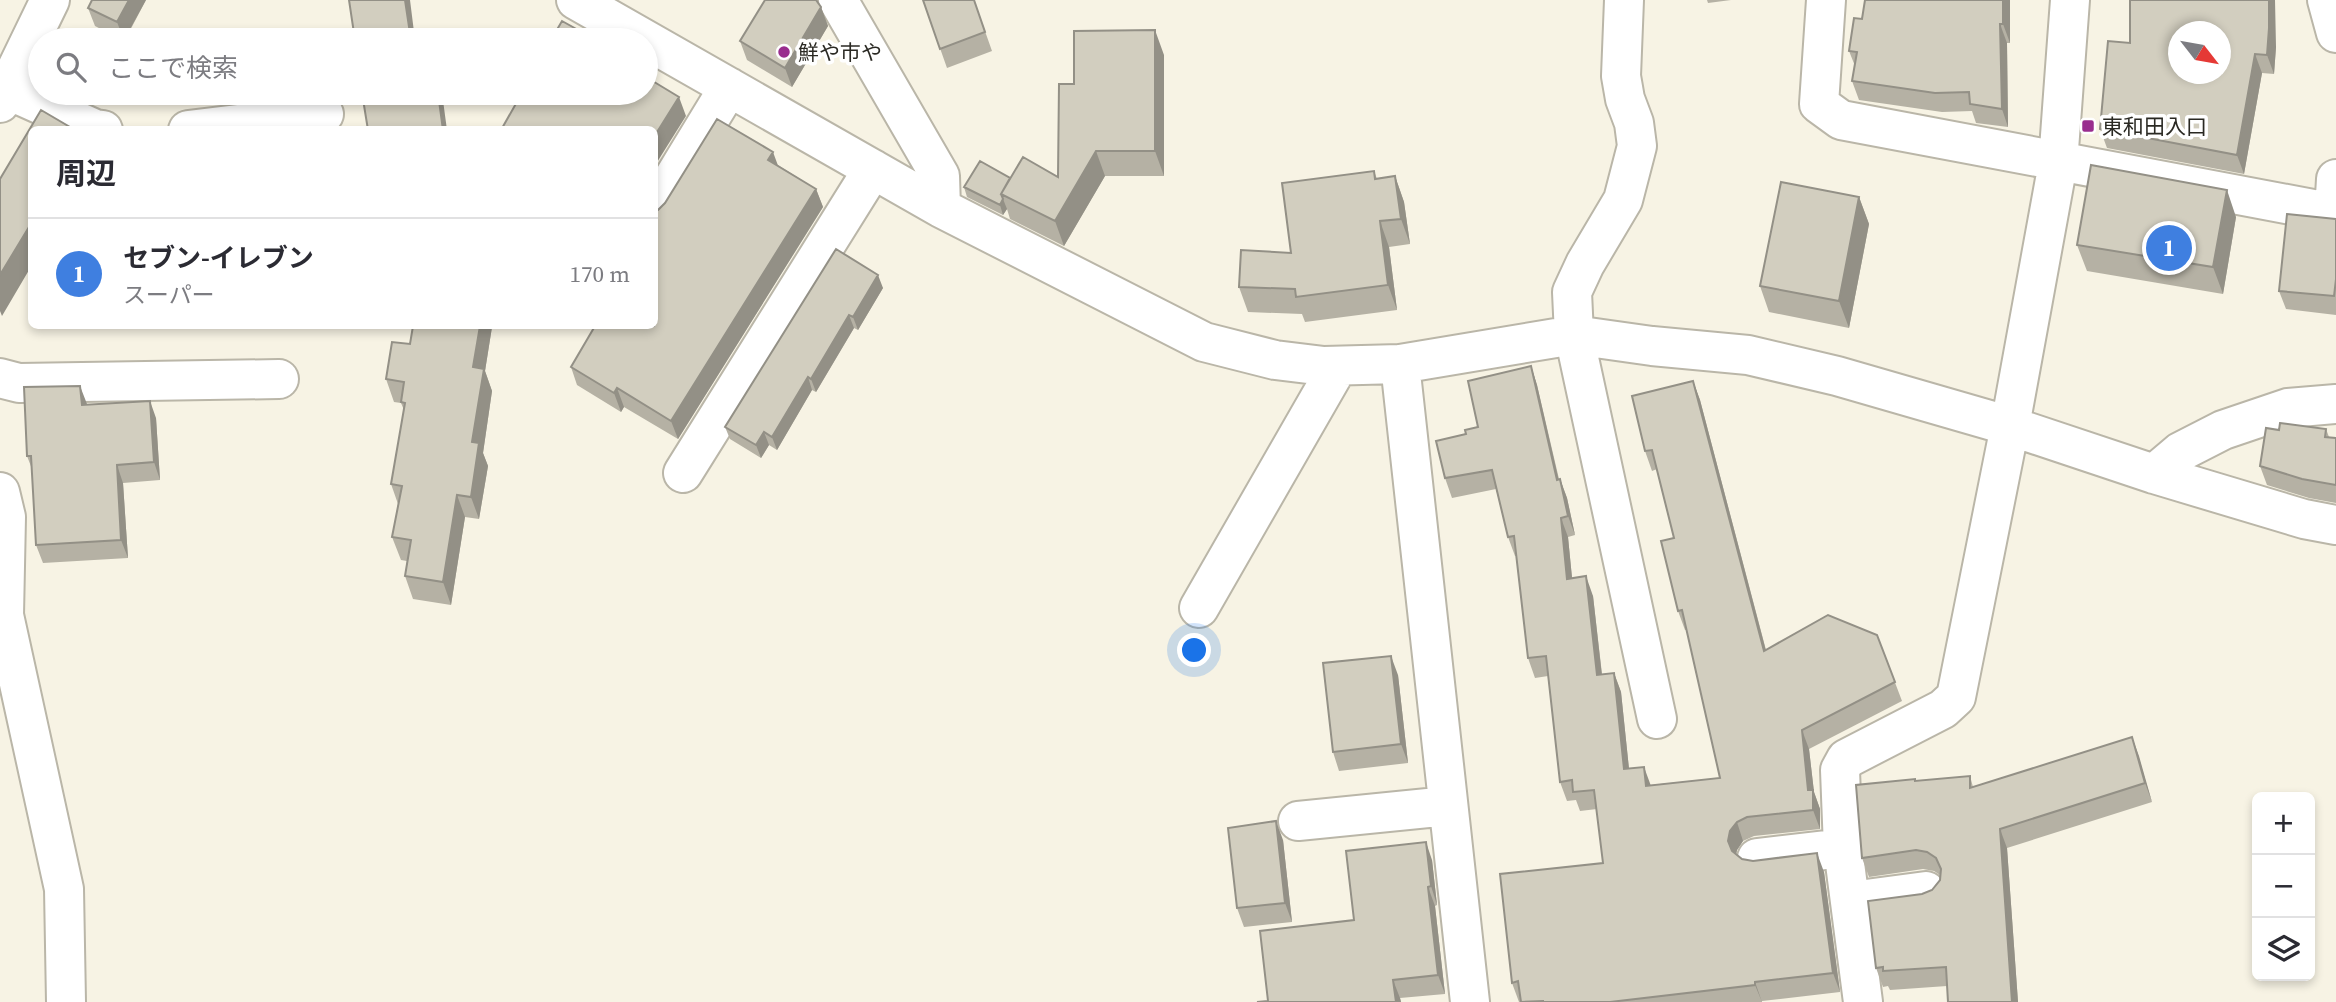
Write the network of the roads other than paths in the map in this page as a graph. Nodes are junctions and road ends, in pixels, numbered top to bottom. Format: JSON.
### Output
{"nodes":[{"id":1,"x":50,"y":0,"type":"edge"},
{"id":2,"x":576,"y":0,"type":"edge"},
{"id":3,"x":838,"y":0,"type":"edge"},
{"id":4,"x":1624,"y":0,"type":"edge"},
{"id":5,"x":1826,"y":0,"type":"edge"},
{"id":6,"x":2070,"y":0,"type":"edge"},
{"id":7,"x":2327,"y":0,"type":"edge"},
{"id":8,"x":37,"y":28,"type":"edge"},
{"id":9,"x":625,"y":28,"type":"edge"},
{"id":10,"x":2336,"y":33,"type":"edge"},
{"id":11,"x":28,"y":46,"type":"edge"},
{"id":12,"x":658,"y":47,"type":"edge"},
{"id":13,"x":729,"y":87,"type":"junction"},
{"id":14,"x":4,"y":96,"type":"edge"},
{"id":15,"x":28,"y":105,"type":"edge"},
{"id":16,"x":29,"y":105,"type":"edge"},
{"id":17,"x":324,"y":114,"type":"dead end"},
{"id":18,"x":87,"y":126,"type":"edge"},
{"id":19,"x":222,"y":126,"type":"edge"},
{"id":20,"x":2058,"y":163,"type":"junction"},
{"id":21,"x":873,"y":170,"type":"junction"},
{"id":22,"x":2336,"y":179,"type":"edge"},
{"id":23,"x":658,"y":203,"type":"edge"},
{"id":24,"x":941,"y":208,"type":"junction"},
{"id":25,"x":1573,"y":335,"type":"junction"},
{"id":26,"x":1400,"y":363,"type":"junction"},
{"id":27,"x":1338,"y":366,"type":"junction"},
{"id":28,"x":0,"y":378,"type":"edge"},
{"id":29,"x":279,"y":379,"type":"dead end"},
{"id":30,"x":2336,"y":404,"type":"edge"},
{"id":31,"x":2010,"y":426,"type":"junction"},
{"id":32,"x":683,"y":473,"type":"dead end"},
{"id":33,"x":2154,"y":474,"type":"junction"},
{"id":34,"x":0,"y":492,"type":"edge"},
{"id":35,"x":2336,"y":525,"type":"edge"},
{"id":36,"x":1199,"y":608,"type":"dead end"},
{"id":37,"x":1657,"y":719,"type":"dead end"},
{"id":38,"x":1448,"y":806,"type":"junction"},
{"id":39,"x":1298,"y":821,"type":"dead end"},
{"id":40,"x":1843,"y":848,"type":"junction"},
{"id":41,"x":1757,"y":858,"type":"edge"},
{"id":42,"x":1926,"y":891,"type":"edge"},
{"id":43,"x":1851,"y":901,"type":"junction"},
{"id":44,"x":66,"y":1002,"type":"edge"},
{"id":45,"x":1470,"y":1002,"type":"edge"},
{"id":46,"x":1863,"y":1002,"type":"edge"}],
"edges":[{"from":1,"to":8,"type":"street"},
{"from":2,"to":9,"type":"street"},
{"from":3,"to":24,"type":"street"},
{"from":4,"to":25,"type":"street"},
{"from":5,"to":20,"type":"street"},
{"from":6,"to":20,"type":"street"},
{"from":7,"to":10,"type":"street"},
{"from":11,"to":14,"type":"street"},
{"from":12,"to":13,"type":"street"},
{"from":13,"to":21,"type":"street"},
{"from":13,"to":23,"type":"street"},
{"from":14,"to":15,"type":"street"},
{"from":16,"to":18,"type":"street"},
{"from":17,"to":19,"type":"street"},
{"from":20,"to":22,"type":"street"},
{"from":20,"to":31,"type":"street"},
{"from":21,"to":24,"type":"street"},
{"from":21,"to":32,"type":"street"},
{"from":24,"to":27,"type":"street"},
{"from":25,"to":26,"type":"street"},
{"from":25,"to":31,"type":"street"},
{"from":25,"to":37,"type":"street"},
{"from":26,"to":27,"type":"street"},
{"from":26,"to":38,"type":"street"},
{"from":27,"to":36,"type":"street"},
{"from":28,"to":29,"type":"street"},
{"from":30,"to":33,"type":"street"},
{"from":31,"to":33,"type":"street"},
{"from":31,"to":40,"type":"street"},
{"from":33,"to":35,"type":"street"},
{"from":34,"to":44,"type":"street"},
{"from":38,"to":39,"type":"street"},
{"from":38,"to":45,"type":"street"},
{"from":40,"to":41,"type":"street"},
{"from":40,"to":43,"type":"street"},
{"from":42,"to":43,"type":"street"},
{"from":43,"to":46,"type":"street"}]}
